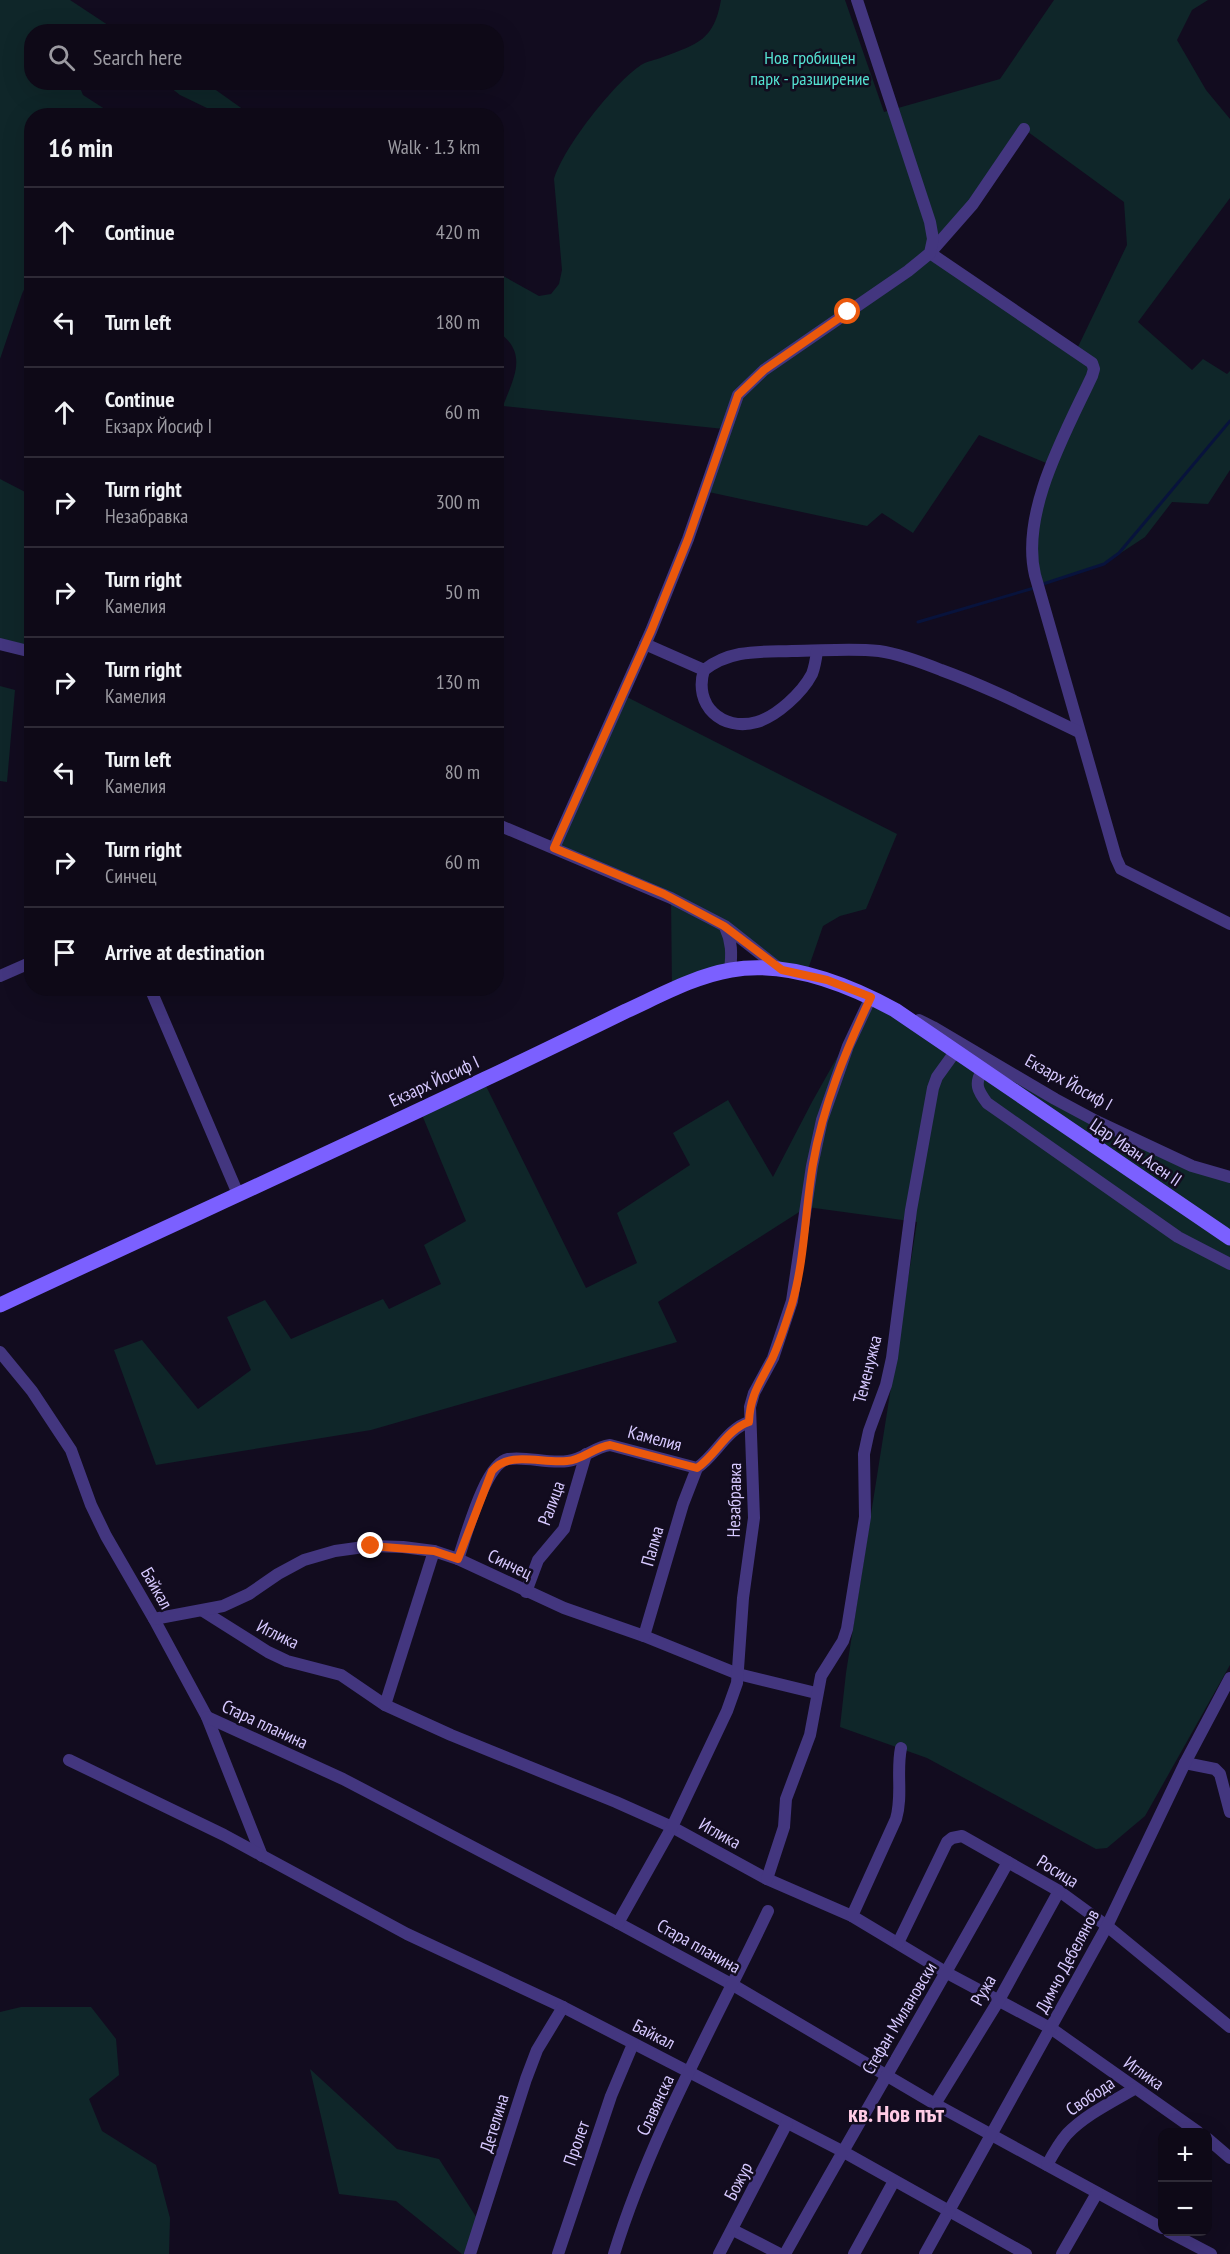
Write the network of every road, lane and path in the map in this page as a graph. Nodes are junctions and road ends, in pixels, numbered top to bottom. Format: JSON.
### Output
{"nodes":[{"id":1,"x":857,"y":0,"type":"edge"},
{"id":2,"x":1024,"y":129,"type":"dead end"},
{"id":3,"x":930,"y":253,"type":"junction"},
{"id":4,"x":0,"y":644,"type":"edge"},
{"id":5,"x":645,"y":644,"type":"junction"},
{"id":6,"x":24,"y":650,"type":"edge"},
{"id":7,"x":817,"y":651,"type":"junction"},
{"id":8,"x":705,"y":670,"type":"junction"},
{"id":9,"x":1079,"y":732,"type":"junction"},
{"id":10,"x":504,"y":827,"type":"edge"},
{"id":11,"x":554,"y":848,"type":"junction"},
{"id":12,"x":1230,"y":924,"type":"edge"},
{"id":13,"x":724,"y":926,"type":"junction"},
{"id":14,"x":24,"y":966,"type":"edge"},
{"id":15,"x":730,"y":970,"type":"junction"},
{"id":16,"x":782,"y":970,"type":"junction"},
{"id":17,"x":0,"y":976,"type":"edge"},
{"id":18,"x":153,"y":996,"type":"edge"},
{"id":19,"x":871,"y":997,"type":"junction"},
{"id":20,"x":895,"y":1010,"type":"junction"},
{"id":21,"x":958,"y":1055,"type":"junction"},
{"id":22,"x":982,"y":1071,"type":"junction"},
{"id":23,"x":1096,"y":1121,"type":"junction"},
{"id":24,"x":1087,"y":1143,"type":"junction"},
{"id":25,"x":1230,"y":1177,"type":"edge"},
{"id":26,"x":238,"y":1194,"type":"junction"},
{"id":27,"x":1230,"y":1238,"type":"edge"},
{"id":28,"x":1230,"y":1263,"type":"edge"},
{"id":29,"x":0,"y":1305,"type":"edge"},
{"id":30,"x":0,"y":1352,"type":"edge"},
{"id":31,"x":749,"y":1422,"type":"junction"},
{"id":32,"x":586,"y":1454,"type":"junction"},
{"id":33,"x":697,"y":1468,"type":"junction"},
{"id":34,"x":434,"y":1551,"type":"junction"},
{"id":35,"x":458,"y":1559,"type":"junction"},
{"id":36,"x":526,"y":1592,"type":"junction"},
{"id":37,"x":202,"y":1611,"type":"junction"},
{"id":38,"x":154,"y":1619,"type":"junction"},
{"id":39,"x":644,"y":1636,"type":"junction"},
{"id":40,"x":738,"y":1674,"type":"junction"},
{"id":41,"x":1230,"y":1678,"type":"edge"},
{"id":42,"x":816,"y":1694,"type":"junction"},
{"id":43,"x":385,"y":1705,"type":"junction"},
{"id":44,"x":207,"y":1717,"type":"junction"},
{"id":45,"x":901,"y":1748,"type":"dead end"},
{"id":46,"x":69,"y":1760,"type":"dead end"},
{"id":47,"x":1185,"y":1763,"type":"junction"},
{"id":48,"x":1230,"y":1812,"type":"edge"},
{"id":49,"x":672,"y":1827,"type":"junction"},
{"id":50,"x":262,"y":1856,"type":"junction"},
{"id":51,"x":1008,"y":1862,"type":"junction"},
{"id":52,"x":767,"y":1879,"type":"junction"},
{"id":53,"x":1059,"y":1891,"type":"junction"},
{"id":54,"x":768,"y":1911,"type":"dead end"},
{"id":55,"x":852,"y":1916,"type":"junction"},
{"id":56,"x":618,"y":1923,"type":"junction"},
{"id":57,"x":1107,"y":1926,"type":"junction"},
{"id":58,"x":898,"y":1943,"type":"junction"},
{"id":59,"x":947,"y":1972,"type":"junction"},
{"id":60,"x":733,"y":1985,"type":"junction"},
{"id":61,"x":999,"y":2000,"type":"junction"},
{"id":62,"x":562,"y":2007,"type":"junction"},
{"id":63,"x":1230,"y":2027,"type":"edge"},
{"id":64,"x":1052,"y":2029,"type":"junction"},
{"id":65,"x":633,"y":2044,"type":"junction"},
{"id":66,"x":689,"y":2072,"type":"junction"},
{"id":67,"x":885,"y":2075,"type":"junction"},
{"id":68,"x":1134,"y":2089,"type":"junction"},
{"id":69,"x":935,"y":2104,"type":"junction"},
{"id":70,"x":787,"y":2123,"type":"junction"},
{"id":71,"x":1191,"y":2128,"type":"edge"},
{"id":72,"x":992,"y":2135,"type":"junction"},
{"id":73,"x":1212,"y":2142,"type":"edge"},
{"id":74,"x":842,"y":2151,"type":"junction"},
{"id":75,"x":1230,"y":2158,"type":"edge"},
{"id":76,"x":1047,"y":2165,"type":"junction"},
{"id":77,"x":894,"y":2181,"type":"junction"},
{"id":78,"x":1097,"y":2193,"type":"junction"},
{"id":79,"x":949,"y":2212,"type":"junction"},
{"id":80,"x":1158,"y":2226,"type":"edge"},
{"id":81,"x":733,"y":2230,"type":"junction"},
{"id":82,"x":1177,"y":2236,"type":"edge"},
{"id":83,"x":470,"y":2254,"type":"edge"},
{"id":84,"x":558,"y":2254,"type":"edge"},
{"id":85,"x":614,"y":2254,"type":"edge"},
{"id":86,"x":719,"y":2254,"type":"edge"},
{"id":87,"x":780,"y":2254,"type":"edge"},
{"id":88,"x":785,"y":2254,"type":"edge"},
{"id":89,"x":854,"y":2254,"type":"edge"},
{"id":90,"x":925,"y":2254,"type":"edge"},
{"id":91,"x":1026,"y":2254,"type":"edge"},
{"id":92,"x":1062,"y":2254,"type":"edge"},
{"id":93,"x":1211,"y":2254,"type":"edge"}],
"edges":[{"from":1,"to":3,"type":"street"},
{"from":2,"to":3,"type":"street"},
{"from":3,"to":5,"type":"street"},
{"from":3,"to":9,"type":"street"},
{"from":4,"to":6,"type":"street"},
{"from":5,"to":8,"type":"street"},
{"from":5,"to":11,"type":"street"},
{"from":7,"to":8,"type":"street"},
{"from":7,"to":8,"type":"street"},
{"from":7,"to":9,"type":"street"},
{"from":9,"to":12,"type":"street"},
{"from":10,"to":11,"type":"street"},
{"from":11,"to":13,"type":"street"},
{"from":13,"to":15,"type":"street"},
{"from":13,"to":16,"type":"street"},
{"from":14,"to":17,"type":"street"},
{"from":15,"to":16,"type":"main road","name":"Екзарх Йосиф I"},
{"from":15,"to":26,"type":"main road","name":"Екзарх Йосиф I"},
{"from":16,"to":19,"type":"main road","name":"Екзарх Йосиф I"},
{"from":18,"to":26,"type":"street"},
{"from":19,"to":20,"type":"main road","name":"Екзарх Йосиф I"},
{"from":19,"to":31,"type":"street","name":"Незабравка"},
{"from":20,"to":21,"type":"main road","name":"Екзарх Йосиф I"},
{"from":20,"to":23,"type":"street","name":"Екзарх Йосиф I"},
{"from":21,"to":22,"type":"main road","name":"Цар Иван Асен II"},
{"from":21,"to":42,"type":"street","name":"Теменужка"},
{"from":22,"to":24,"type":"main road","name":"Цар Иван Асен II"},
{"from":22,"to":28,"type":"street"},
{"from":23,"to":24,"type":"street"},
{"from":23,"to":25,"type":"street","name":"Екзарх Йосиф I"},
{"from":24,"to":27,"type":"main road","name":"Цар Иван Асен II"},
{"from":26,"to":29,"type":"main road","name":"Екзарх Йосиф I"},
{"from":30,"to":38,"type":"street","name":"Байкал"},
{"from":31,"to":33,"type":"street","name":"Камелия"},
{"from":31,"to":40,"type":"street","name":"Незабравка"},
{"from":32,"to":33,"type":"street","name":"Камелия"},
{"from":32,"to":35,"type":"street","name":"Камелия"},
{"from":32,"to":36,"type":"street","name":"Ралица"},
{"from":33,"to":39,"type":"street","name":"Палма"},
{"from":34,"to":35,"type":"street","name":"Синчец"},
{"from":34,"to":37,"type":"street","name":"Синчец"},
{"from":34,"to":43,"type":"street"},
{"from":35,"to":36,"type":"street","name":"Синчец"},
{"from":36,"to":39,"type":"street","name":"Синчец"},
{"from":37,"to":38,"type":"street","name":"Синчец"},
{"from":37,"to":43,"type":"street","name":"Иглика"},
{"from":38,"to":44,"type":"street","name":"Байкал"},
{"from":39,"to":40,"type":"street","name":"Синчец"},
{"from":40,"to":42,"type":"street","name":"Синчец"},
{"from":40,"to":49,"type":"street","name":"Незабравка"},
{"from":41,"to":47,"type":"street","name":"Димчо Дебелянов"},
{"from":42,"to":52,"type":"street"},
{"from":43,"to":49,"type":"street","name":"Иглика"},
{"from":44,"to":50,"type":"street","name":"Байкал"},
{"from":44,"to":56,"type":"street","name":"Стара планина"},
{"from":45,"to":55,"type":"street"},
{"from":46,"to":50,"type":"street","name":"Байкал"},
{"from":47,"to":48,"type":"street"},
{"from":47,"to":57,"type":"street","name":"Димчо Дебелянов"},
{"from":49,"to":52,"type":"street","name":"Иглика"},
{"from":49,"to":56,"type":"street","name":"Незабравка"},
{"from":50,"to":62,"type":"street","name":"Байкал"},
{"from":51,"to":53,"type":"street","name":"Росица"},
{"from":51,"to":58,"type":"street","name":"Росица"},
{"from":51,"to":59,"type":"street","name":"Стефан Милановски"},
{"from":52,"to":55,"type":"street","name":"Иглика"},
{"from":53,"to":57,"type":"street","name":"Росица"},
{"from":53,"to":61,"type":"street","name":"Ружа"},
{"from":54,"to":60,"type":"street","name":"Славянска"},
{"from":55,"to":58,"type":"street","name":"Иглика"},
{"from":56,"to":60,"type":"street","name":"Стара планина"},
{"from":57,"to":63,"type":"street","name":"Росица"},
{"from":57,"to":64,"type":"street","name":"Димчо Дебелянов"},
{"from":58,"to":59,"type":"street","name":"Иглика"},
{"from":59,"to":61,"type":"street","name":"Иглика"},
{"from":59,"to":67,"type":"street","name":"Стефан Милановски"},
{"from":60,"to":66,"type":"street","name":"Славянска"},
{"from":60,"to":67,"type":"street","name":"Стара планина"},
{"from":61,"to":64,"type":"street","name":"Иглика"},
{"from":61,"to":69,"type":"street","name":"Ружа"},
{"from":62,"to":65,"type":"street","name":"Байкал"},
{"from":62,"to":83,"type":"street","name":"Детелина"},
{"from":64,"to":68,"type":"street","name":"Иглика"},
{"from":64,"to":72,"type":"street","name":"Димчо Дебелянов"},
{"from":65,"to":66,"type":"street","name":"Байкал"},
{"from":65,"to":84,"type":"street","name":"Пролет"},
{"from":66,"to":70,"type":"street","name":"Байкал"},
{"from":66,"to":85,"type":"street","name":"Славянска"},
{"from":67,"to":69,"type":"street","name":"Стара планина"},
{"from":67,"to":74,"type":"street","name":"Стефан Милановски"},
{"from":68,"to":71,"type":"street","name":"Иглика"},
{"from":68,"to":76,"type":"street","name":"Свобода"},
{"from":69,"to":72,"type":"street","name":"Стара планина"},
{"from":70,"to":74,"type":"street","name":"Байкал"},
{"from":70,"to":81,"type":"street","name":"Божур"},
{"from":72,"to":76,"type":"street","name":"Стара планина"},
{"from":72,"to":79,"type":"street","name":"Димчо Дебелянов"},
{"from":73,"to":75,"type":"street"},
{"from":74,"to":77,"type":"street","name":"Байкал"},
{"from":74,"to":88,"type":"street","name":"Стефан Милановски"},
{"from":76,"to":78,"type":"street","name":"Стара планина"},
{"from":77,"to":79,"type":"street","name":"Байкал"},
{"from":77,"to":89,"type":"street"},
{"from":78,"to":80,"type":"street","name":"Стара планина"},
{"from":78,"to":92,"type":"street"},
{"from":79,"to":90,"type":"street","name":"Димчо Дебелянов"},
{"from":79,"to":91,"type":"street","name":"Байкал"},
{"from":81,"to":86,"type":"street","name":"Божур"},
{"from":81,"to":87,"type":"street"},
{"from":82,"to":93,"type":"street"}]}
